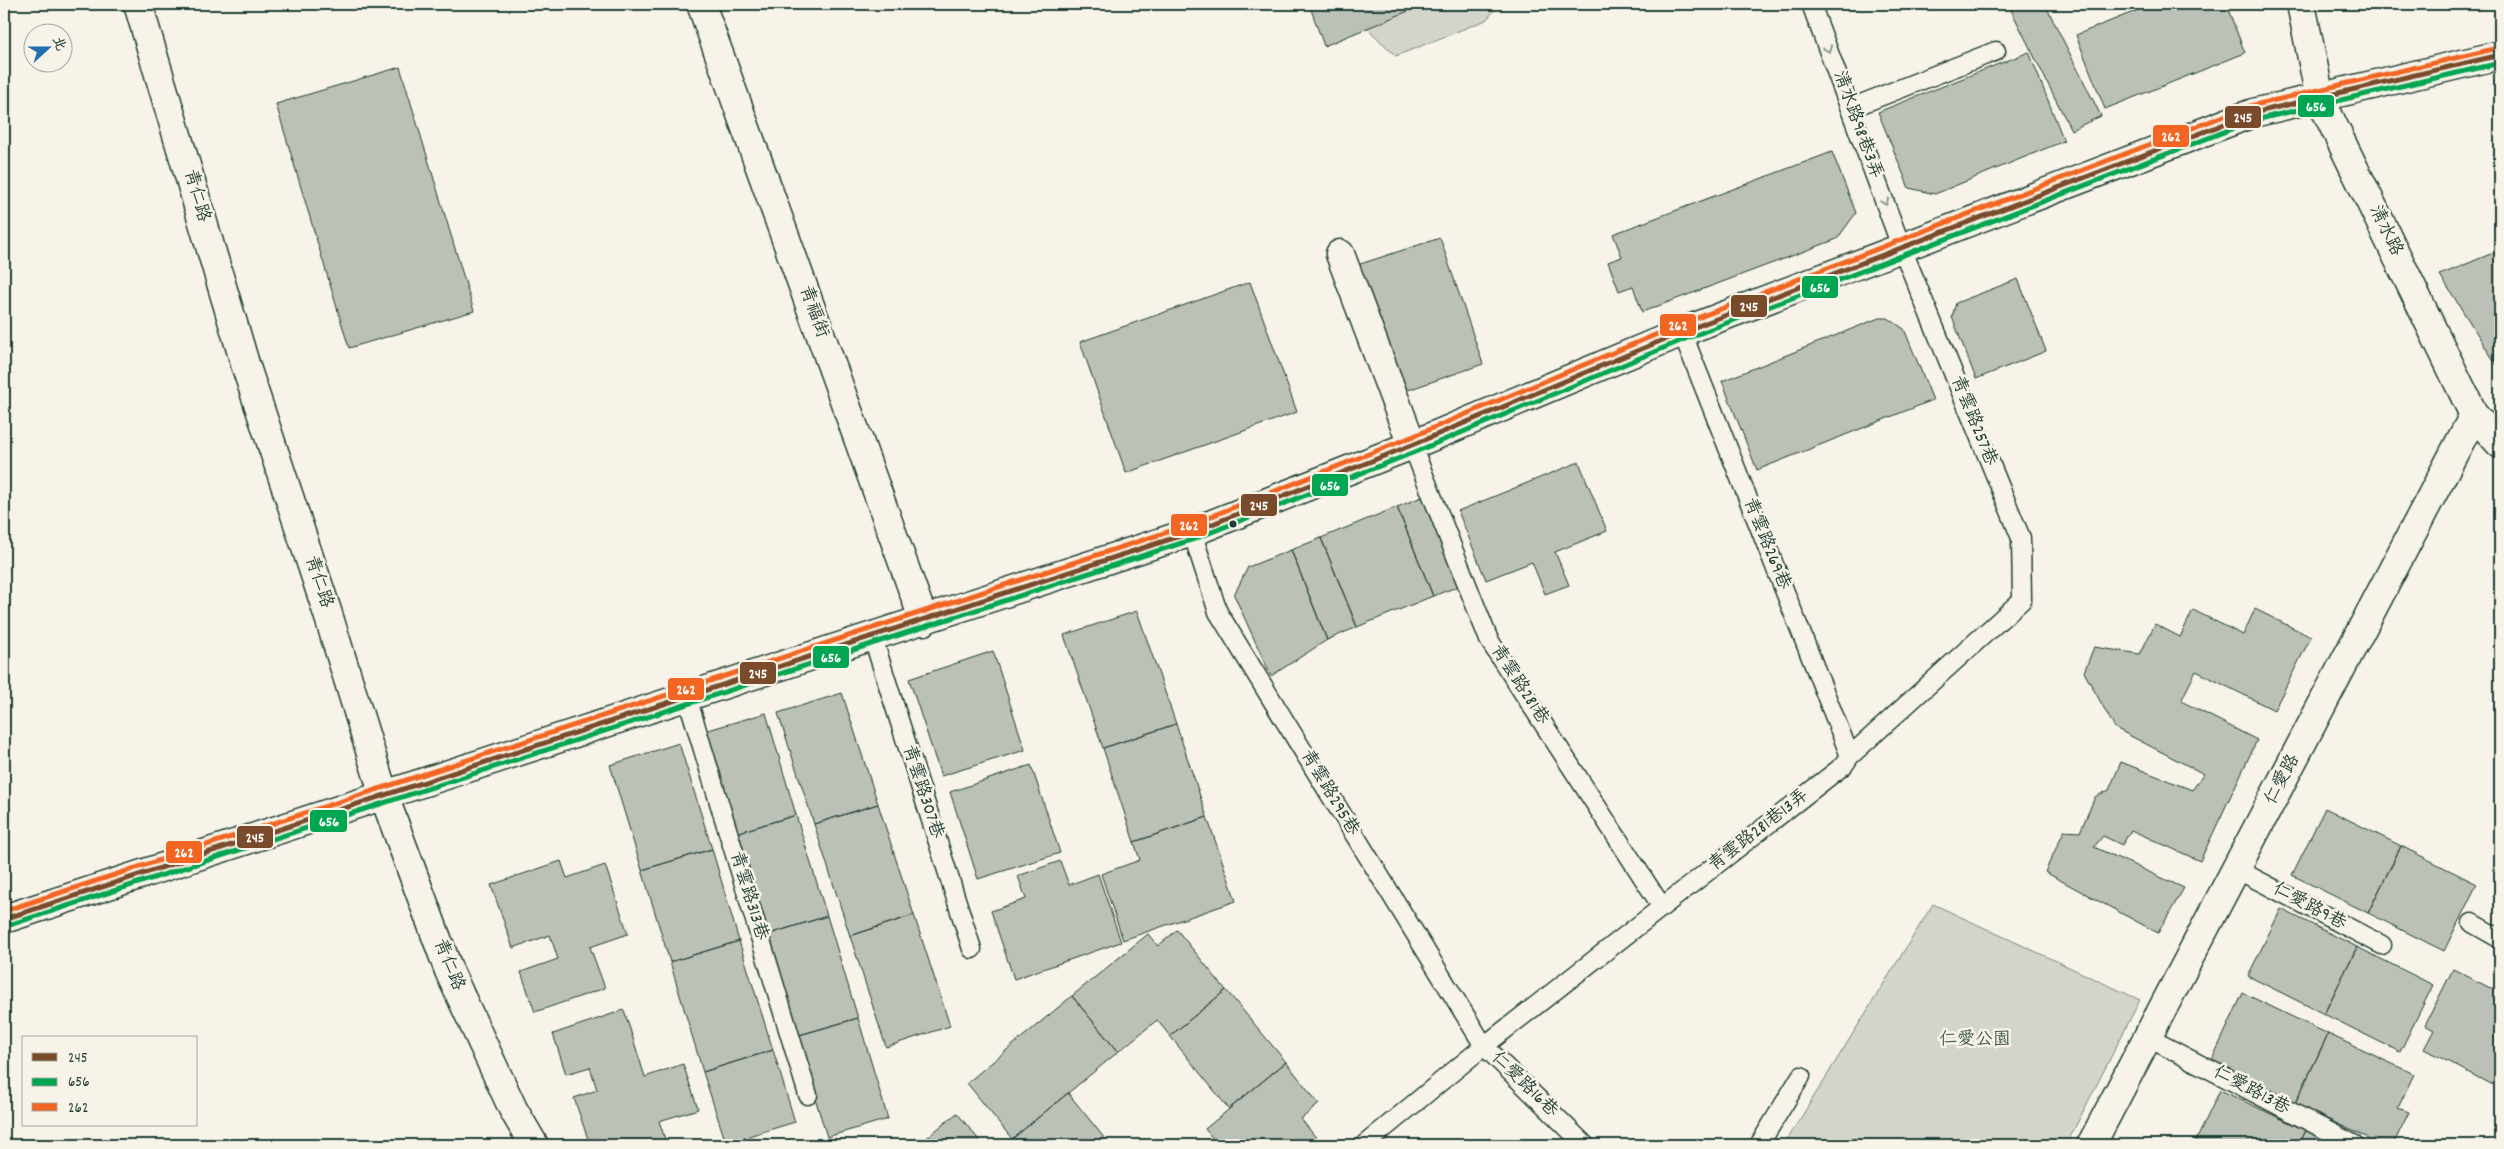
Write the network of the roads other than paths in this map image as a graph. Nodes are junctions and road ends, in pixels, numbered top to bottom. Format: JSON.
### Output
{"nodes":[{"id":1,"x":138,"y":4,"type":"edge"},
{"id":2,"x":701,"y":4,"type":"edge"},
{"id":3,"x":1811,"y":4,"type":"edge"},
{"id":4,"x":2301,"y":4,"type":"edge"},
{"id":5,"x":1996,"y":51,"type":"dead end"},
{"id":6,"x":2500,"y":55,"type":"edge"},
{"id":7,"x":2320,"y":98,"type":"junction"},
{"id":8,"x":1851,"y":108,"type":"junction"},
{"id":9,"x":1901,"y":246,"type":"junction"},
{"id":10,"x":1340,"y":254,"type":"dead end"},
{"id":11,"x":1682,"y":332,"type":"junction"},
{"id":12,"x":2474,"y":415,"type":"junction"},
{"id":13,"x":2500,"y":444,"type":"edge"},
{"id":14,"x":1412,"y":445,"type":"junction"},
{"id":15,"x":1192,"y":532,"type":"junction"},
{"id":16,"x":2022,"y":600,"type":"joint"},
{"id":17,"x":924,"y":621,"type":"junction"},
{"id":18,"x":872,"y":635,"type":"junction"},
{"id":19,"x":687,"y":697,"type":"junction"},
{"id":20,"x":1850,"y":756,"type":"junction"},
{"id":21,"x":384,"y":796,"type":"junction"},
{"id":22,"x":2236,"y":868,"type":"junction"},
{"id":23,"x":1662,"y":907,"type":"junction"},
{"id":24,"x":4,"y":919,"type":"edge"},
{"id":25,"x":2472,"y":923,"type":"dead end"},
{"id":26,"x":2500,"y":939,"type":"edge"},
{"id":27,"x":2382,"y":945,"type":"dead end"},
{"id":28,"x":972,"y":949,"type":"dead end"},
{"id":29,"x":2147,"y":1037,"type":"junction"},
{"id":30,"x":1484,"y":1046,"type":"junction"},
{"id":31,"x":1801,"y":1076,"type":"dead end"},
{"id":32,"x":808,"y":1095,"type":"dead end"},
{"id":33,"x":534,"y":1145,"type":"edge"},
{"id":34,"x":1364,"y":1145,"type":"edge"},
{"id":35,"x":1585,"y":1145,"type":"edge"},
{"id":36,"x":1759,"y":1145,"type":"edge"},
{"id":37,"x":2091,"y":1145,"type":"edge"},
{"id":38,"x":2355,"y":1145,"type":"edge"}],
"edges":[{"from":1,"to":21,"type":"street","name":"青仁路"},
{"from":2,"to":17,"type":"street","name":"青福街"},
{"from":3,"to":8,"type":"lane","name":"清水路98巷3弄","one_way":true},
{"from":4,"to":7,"type":"street","name":"清水路"},
{"from":5,"to":8,"type":"lane"},
{"from":6,"to":7,"type":"street"},
{"from":7,"to":9,"type":"street"},
{"from":7,"to":12,"type":"street","name":"清水路"},
{"from":8,"to":9,"type":"lane","name":"清水路98巷3弄","one_way":true},
{"from":9,"to":11,"type":"street"},
{"from":9,"to":16,"type":"lane","name":"青雲路257巷"},
{"from":10,"to":14,"type":"street"},
{"from":11,"to":14,"type":"street"},
{"from":11,"to":20,"type":"lane","name":"青雲路269巷"},
{"from":12,"to":13,"type":"street","name":"清水路"},
{"from":12,"to":22,"type":"street","name":"仁愛路"},
{"from":14,"to":15,"type":"street"},
{"from":14,"to":23,"type":"lane","name":"青雲路281巷"},
{"from":15,"to":17,"type":"street"},
{"from":15,"to":30,"type":"lane","name":"青雲路295巷"},
{"from":16,"to":20,"type":"lane","name":"青雲路281巷13弄"},
{"from":17,"to":18,"type":"street"},
{"from":18,"to":19,"type":"street"},
{"from":18,"to":28,"type":"lane","name":"青雲路307巷"},
{"from":19,"to":21,"type":"street"},
{"from":19,"to":32,"type":"lane","name":"青雲路313巷"},
{"from":20,"to":23,"type":"lane","name":"青雲路281巷13弄"},
{"from":21,"to":24,"type":"street"},
{"from":21,"to":33,"type":"street","name":"青仁路"},
{"from":22,"to":27,"type":"lane","name":"仁愛路9巷"},
{"from":22,"to":29,"type":"street","name":"仁愛路"},
{"from":23,"to":30,"type":"lane","name":"青雲路281巷13弄"},
{"from":25,"to":26,"type":"lane"},
{"from":29,"to":37,"type":"street","name":"仁愛路"},
{"from":29,"to":38,"type":"lane","name":"仁愛路13巷"},
{"from":30,"to":34,"type":"lane","name":"青雲路281巷13弄"},
{"from":30,"to":35,"type":"lane","name":"仁愛路16巷"},
{"from":31,"to":36,"type":"lane"}]}
